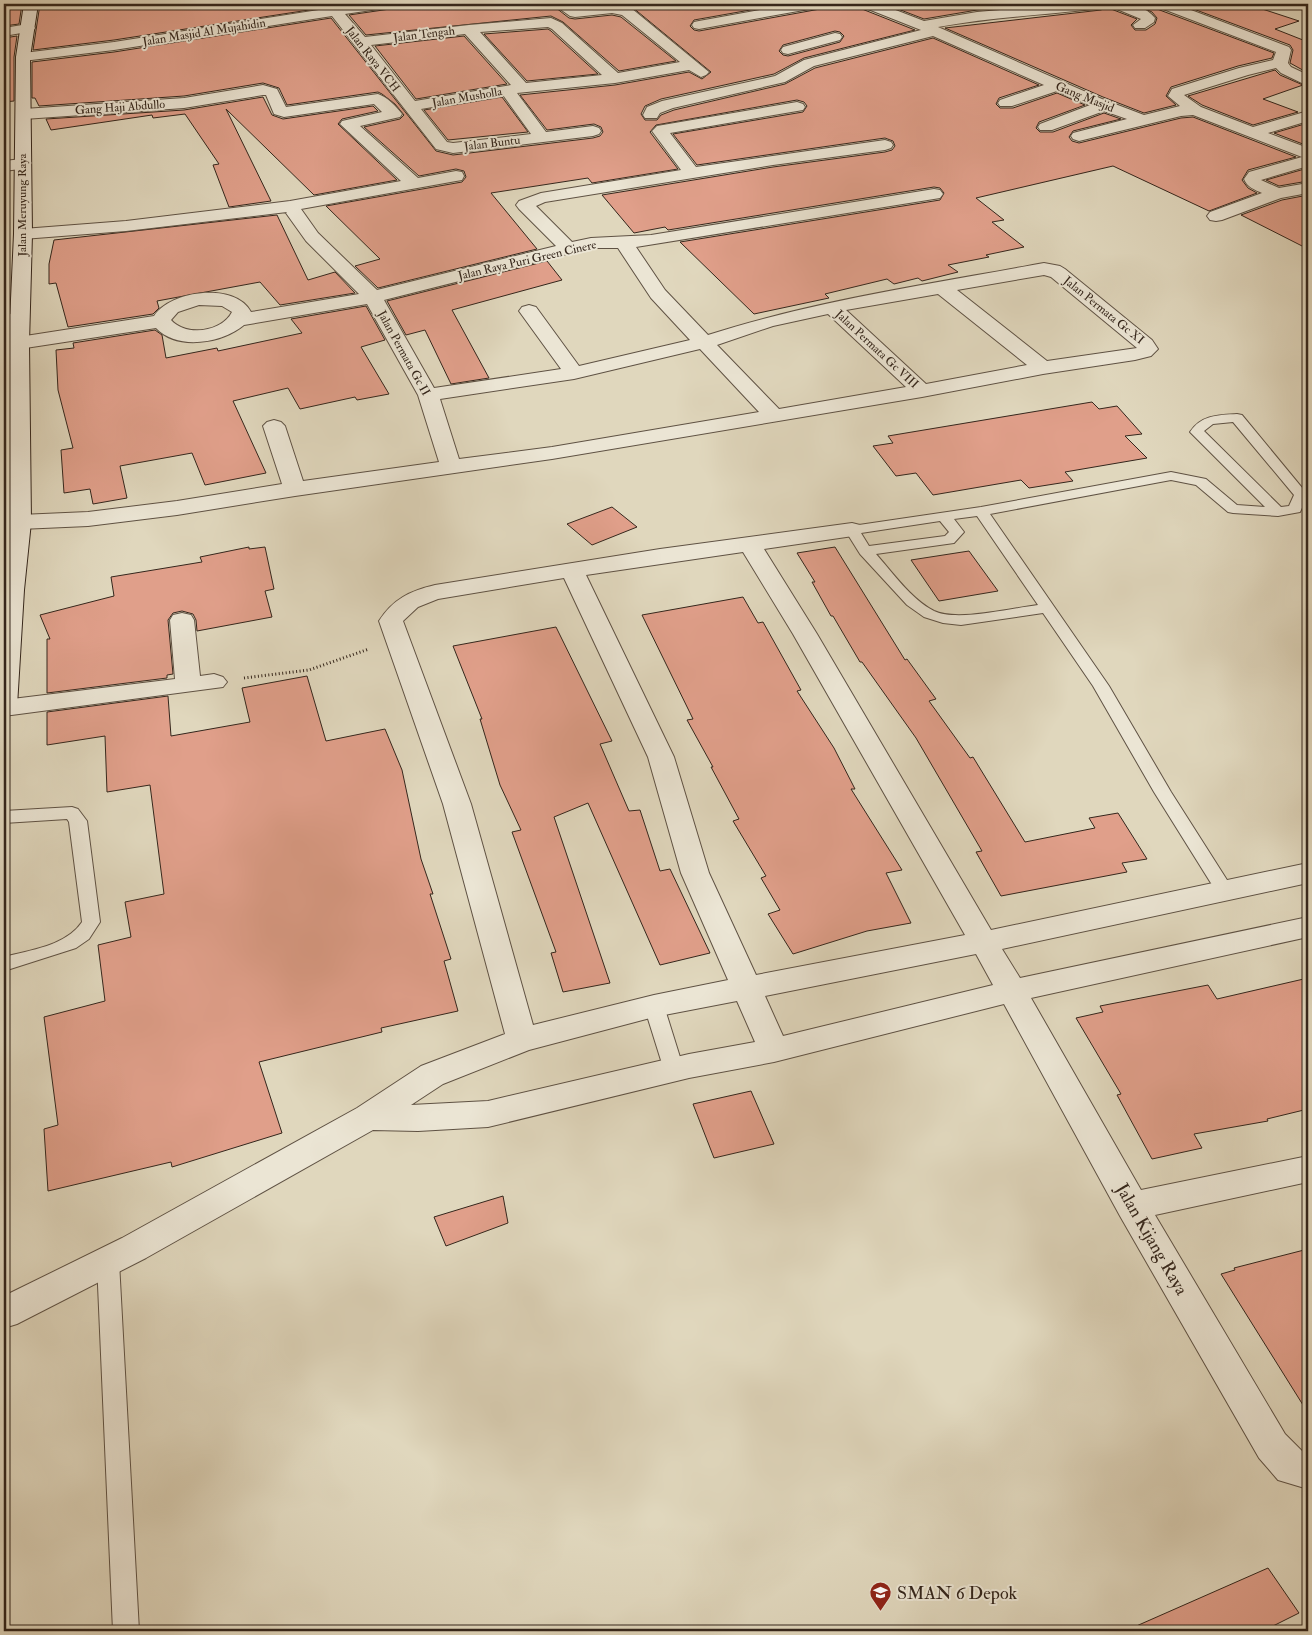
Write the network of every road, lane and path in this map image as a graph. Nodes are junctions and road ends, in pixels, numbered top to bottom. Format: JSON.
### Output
{"nodes":[{"id":1,"x":31,"y":4,"type":"edge"},
{"id":2,"x":385,"y":4,"type":"edge"},
{"id":3,"x":560,"y":4,"type":"edge"},
{"id":4,"x":815,"y":4,"type":"edge"},
{"id":5,"x":868,"y":4,"type":"edge"},
{"id":6,"x":1101,"y":4,"type":"edge"},
{"id":7,"x":1117,"y":4,"type":"edge"},
{"id":8,"x":1163,"y":4,"type":"edge"},
{"id":9,"x":1201,"y":4,"type":"edge"},
{"id":10,"x":332,"y":7,"type":"edge"},
{"id":11,"x":1179,"y":10,"type":"junction"},
{"id":12,"x":922,"y":25,"type":"junction"},
{"id":13,"x":1140,"y":25,"type":"dead end"},
{"id":14,"x":700,"y":26,"type":"dead end"},
{"id":15,"x":881,"y":27,"type":"dead end"},
{"id":16,"x":28,"y":28,"type":"junction"},
{"id":17,"x":469,"y":29,"type":"junction"},
{"id":18,"x":4,"y":32,"type":"edge"},
{"id":19,"x":853,"y":33,"type":"dead end"},
{"id":20,"x":361,"y":42,"type":"junction"},
{"id":21,"x":788,"y":50,"type":"dead end"},
{"id":22,"x":1300,"y":53,"type":"dead end"},
{"id":23,"x":23,"y":57,"type":"junction"},
{"id":24,"x":1282,"y":60,"type":"junction"},
{"id":25,"x":692,"y":65,"type":"junction"},
{"id":26,"x":615,"y":78,"type":"junction"},
{"id":27,"x":780,"y":79,"type":"junction"},
{"id":28,"x":1308,"y":81,"type":"edge"},
{"id":29,"x":1058,"y":85,"type":"junction"},
{"id":30,"x":798,"y":88,"type":"dead end"},
{"id":31,"x":515,"y":89,"type":"junction"},
{"id":32,"x":728,"y":92,"type":"junction"},
{"id":33,"x":1006,"y":103,"type":"dead end"},
{"id":34,"x":1104,"y":105,"type":"junction"},
{"id":35,"x":411,"y":106,"type":"junction"},
{"id":36,"x":797,"y":107,"type":"dead end"},
{"id":37,"x":1195,"y":110,"type":"junction"},
{"id":38,"x":24,"y":114,"type":"junction"},
{"id":39,"x":651,"y":115,"type":"dead end"},
{"id":40,"x":1308,"y":116,"type":"edge"},
{"id":41,"x":1143,"y":120,"type":"junction"},
{"id":42,"x":1046,"y":127,"type":"dead end"},
{"id":43,"x":593,"y":131,"type":"dead end"},
{"id":44,"x":1254,"y":132,"type":"junction"},
{"id":45,"x":1079,"y":136,"type":"dead end"},
{"id":46,"x":541,"y":137,"type":"junction"},
{"id":47,"x":885,"y":145,"type":"dead end"},
{"id":48,"x":1308,"y":154,"type":"edge"},
{"id":49,"x":1308,"y":161,"type":"edge"},
{"id":50,"x":22,"y":164,"type":"junction"},
{"id":51,"x":4,"y":166,"type":"edge"},
{"id":52,"x":692,"y":173,"type":"junction"},
{"id":53,"x":456,"y":176,"type":"dead end"},
{"id":54,"x":415,"y":184,"type":"junction"},
{"id":55,"x":1308,"y":188,"type":"edge"},
{"id":56,"x":934,"y":194,"type":"dead end"},
{"id":57,"x":1277,"y":194,"type":"junction"},
{"id":58,"x":295,"y":213,"type":"dead end"},
{"id":59,"x":1216,"y":216,"type":"dead end"},
{"id":60,"x":22,"y":234,"type":"junction"},
{"id":61,"x":625,"y":244,"type":"junction"},
{"id":62,"x":568,"y":248,"type":"junction"},
{"id":63,"x":943,"y":288,"type":"junction"},
{"id":64,"x":374,"y":297,"type":"junction"},
{"id":65,"x":832,"y":307,"type":"junction"},
{"id":66,"x":529,"y":311,"type":"dead end"},
{"id":67,"x":12,"y":320,"type":"edge"},
{"id":68,"x":240,"y":320,"type":"junction"},
{"id":69,"x":161,"y":321,"type":"junction"},
{"id":70,"x":705,"y":342,"type":"junction"},
{"id":71,"x":19,"y":343,"type":"junction"},
{"id":72,"x":1043,"y":368,"type":"junction"},
{"id":73,"x":574,"y":372,"type":"junction"},
{"id":74,"x":922,"y":391,"type":"junction"},
{"id":75,"x":428,"y":395,"type":"junction"},
{"id":76,"x":773,"y":415,"type":"junction"},
{"id":77,"x":274,"y":426,"type":"dead end"},
{"id":78,"x":451,"y":467,"type":"junction"},
{"id":79,"x":295,"y":489,"type":"junction"},
{"id":80,"x":982,"y":511,"type":"junction"},
{"id":81,"x":1278,"y":512,"type":"junction"},
{"id":82,"x":945,"y":518,"type":"junction"},
{"id":83,"x":20,"y":522,"type":"junction"},
{"id":84,"x":852,"y":530,"type":"junction"},
{"id":85,"x":750,"y":544,"type":"junction"},
{"id":86,"x":865,"y":551,"type":"junction"},
{"id":87,"x":572,"y":571,"type":"junction"},
{"id":88,"x":8,"y":590,"type":"edge"},
{"id":89,"x":1048,"y":608,"type":"junction"},
{"id":90,"x":182,"y":620,"type":"dead end"},
{"id":91,"x":391,"y":621,"type":"junction"},
{"id":92,"x":214,"y":682,"type":"joint"},
{"id":93,"x":188,"y":684,"type":"junction"},
{"id":94,"x":4,"y":707,"type":"edge"},
{"id":95,"x":4,"y":817,"type":"edge"},
{"id":96,"x":1308,"y":873,"type":"edge"},
{"id":97,"x":1225,"y":891,"type":"junction"},
{"id":98,"x":1308,"y":927,"type":"edge"},
{"id":99,"x":984,"y":942,"type":"junction"},
{"id":100,"x":4,"y":964,"type":"edge"},
{"id":101,"x":747,"y":988,"type":"junction"},
{"id":102,"x":1012,"y":991,"type":"junction"},
{"id":103,"x":654,"y":1006,"type":"junction"},
{"id":104,"x":522,"y":1040,"type":"junction"},
{"id":105,"x":774,"y":1050,"type":"junction"},
{"id":106,"x":674,"y":1070,"type":"junction"},
{"id":107,"x":368,"y":1117,"type":"junction"},
{"id":108,"x":1308,"y":1169,"type":"edge"},
{"id":109,"x":1132,"y":1206,"type":"junction"},
{"id":110,"x":108,"y":1262,"type":"junction"},
{"id":111,"x":4,"y":1312,"type":"edge"},
{"id":112,"x":1308,"y":1471,"type":"edge"},
{"id":113,"x":126,"y":1631,"type":"edge"}],
"edges":[{"from":1,"to":16,"type":"street","name":"Jalan Meruyung Raya"},
{"from":2,"to":10,"type":"street","name":"Jalan Masjid Al Mujahidin"},
{"from":3,"to":25,"type":"street"},
{"from":4,"to":14,"type":"street"},
{"from":5,"to":12,"type":"street","name":"Gang Masjid"},
{"from":6,"to":12,"type":"street"},
{"from":7,"to":13,"type":"street"},
{"from":8,"to":11,"type":"street"},
{"from":9,"to":11,"type":"street"},
{"from":10,"to":20,"type":"street","name":"Jalan Raya VCH"},
{"from":10,"to":23,"type":"street","name":"Jalan Masjid Al Mujahidin"},
{"from":11,"to":24,"type":"street"},
{"from":12,"to":15,"type":"street"},
{"from":12,"to":27,"type":"street"},
{"from":12,"to":29,"type":"street","name":"Gang Masjid"},
{"from":16,"to":18,"type":"street"},
{"from":16,"to":23,"type":"street","name":"Jalan Meruyung Raya"},
{"from":17,"to":20,"type":"street","name":"Jalan Tengah"},
{"from":17,"to":26,"type":"street"},
{"from":17,"to":31,"type":"street","name":"Jalan Tengah"},
{"from":19,"to":21,"type":"street"},
{"from":20,"to":35,"type":"street","name":"Jalan Raya VCH"},
{"from":22,"to":24,"type":"street"},
{"from":23,"to":38,"type":"street","name":"Jalan Meruyung Raya"},
{"from":24,"to":28,"type":"street"},
{"from":24,"to":37,"type":"street"},
{"from":25,"to":26,"type":"street","name":"Jalan Musholla"},
{"from":25,"to":32,"type":"street"},
{"from":26,"to":31,"type":"street","name":"Jalan Musholla"},
{"from":27,"to":30,"type":"street"},
{"from":27,"to":32,"type":"street"},
{"from":29,"to":33,"type":"street"},
{"from":29,"to":34,"type":"street","name":"Gang Masjid"},
{"from":31,"to":35,"type":"street","name":"Jalan Musholla"},
{"from":31,"to":46,"type":"street","name":"Jalan Tengah"},
{"from":32,"to":39,"type":"street"},
{"from":34,"to":41,"type":"street","name":"Gang Masjid"},
{"from":34,"to":42,"type":"street"},
{"from":35,"to":46,"type":"street","name":"Jalan Buntu"},
{"from":36,"to":52,"type":"street"},
{"from":37,"to":41,"type":"street"},
{"from":37,"to":44,"type":"street"},
{"from":38,"to":50,"type":"street","name":"Jalan Meruyung Raya"},
{"from":38,"to":54,"type":"street","name":"Gang Haji Abdullo"},
{"from":40,"to":44,"type":"street"},
{"from":41,"to":45,"type":"street"},
{"from":43,"to":46,"type":"street","name":"Jalan Buntu"},
{"from":44,"to":48,"type":"street"},
{"from":47,"to":52,"type":"street"},
{"from":49,"to":57,"type":"street"},
{"from":50,"to":51,"type":"street"},
{"from":50,"to":60,"type":"street","name":"Jalan Meruyung Raya"},
{"from":52,"to":62,"type":"street"},
{"from":53,"to":54,"type":"street"},
{"from":54,"to":60,"type":"street"},
{"from":55,"to":57,"type":"street"},
{"from":56,"to":61,"type":"street","name":"Jalan Raya Puri Green Cinere"},
{"from":57,"to":59,"type":"street"},
{"from":58,"to":64,"type":"street","name":"Jalan Permata Gc II"},
{"from":60,"to":67,"type":"street","name":"Jalan Meruyung Raya"},
{"from":61,"to":62,"type":"street","name":"Jalan Raya Puri Green Cinere"},
{"from":61,"to":70,"type":"street"},
{"from":62,"to":64,"type":"street","name":"Jalan Raya Puri Green Cinere"},
{"from":63,"to":65,"type":"street"},
{"from":63,"to":72,"type":"street"},
{"from":63,"to":72,"type":"street","name":"Jalan Permata Gc XI"},
{"from":64,"to":68,"type":"street","name":"Jalan Raya Puri Green Cinere"},
{"from":64,"to":75,"type":"street","name":"Jalan Permata Gc II"},
{"from":65,"to":70,"type":"street"},
{"from":65,"to":74,"type":"street","name":"Jalan Permata Gc VIII"},
{"from":66,"to":73,"type":"street"},
{"from":67,"to":71,"type":"street","name":"Jalan Meruyung Raya"},
{"from":68,"to":69,"type":"street","name":"Jalan Raya Puri Green Cinere"},
{"from":68,"to":69,"type":"street"},
{"from":69,"to":71,"type":"street"},
{"from":70,"to":73,"type":"street"},
{"from":70,"to":76,"type":"street"},
{"from":71,"to":83,"type":"street","name":"Jalan Meruyung Raya"},
{"from":72,"to":74,"type":"street"},
{"from":73,"to":75,"type":"street"},
{"from":74,"to":76,"type":"street"},
{"from":75,"to":78,"type":"street","name":"Jalan Permata Gc II"},
{"from":76,"to":78,"type":"street"},
{"from":77,"to":79,"type":"street"},
{"from":78,"to":79,"type":"street"},
{"from":79,"to":83,"type":"street"},
{"from":80,"to":81,"type":"lane"},
{"from":80,"to":82,"type":"lane"},
{"from":80,"to":89,"type":"lane"},
{"from":81,"to":81,"type":"lane"},
{"from":82,"to":84,"type":"lane"},
{"from":82,"to":86,"type":"lane"},
{"from":83,"to":88,"type":"street","name":"Jalan Meruyung Raya"},
{"from":84,"to":85,"type":"street"},
{"from":84,"to":86,"type":"lane"},
{"from":85,"to":87,"type":"street"},
{"from":85,"to":99,"type":"street","name":"Jalan Kijang Raya"},
{"from":86,"to":89,"type":"lane"},
{"from":87,"to":91,"type":"street"},
{"from":87,"to":101,"type":"street"},
{"from":88,"to":94,"type":"street","name":"Jalan Meruyung Raya"},
{"from":89,"to":97,"type":"lane"},
{"from":90,"to":93,"type":"street"},
{"from":91,"to":92,"type":"path"},
{"from":91,"to":104,"type":"street"},
{"from":92,"to":93,"type":"street"},
{"from":93,"to":94,"type":"street"},
{"from":95,"to":100,"type":"lane"},
{"from":96,"to":97,"type":"street"},
{"from":97,"to":99,"type":"street"},
{"from":98,"to":102,"type":"street"},
{"from":99,"to":101,"type":"street"},
{"from":99,"to":102,"type":"street","name":"Jalan Kijang Raya"},
{"from":101,"to":103,"type":"street"},
{"from":101,"to":105,"type":"street"},
{"from":102,"to":105,"type":"street"},
{"from":102,"to":109,"type":"street","name":"Jalan Kijang Raya"},
{"from":103,"to":104,"type":"street"},
{"from":103,"to":106,"type":"lane"},
{"from":104,"to":107,"type":"street"},
{"from":105,"to":106,"type":"street"},
{"from":106,"to":107,"type":"street"},
{"from":107,"to":110,"type":"street"},
{"from":108,"to":109,"type":"street"},
{"from":109,"to":112,"type":"street","name":"Jalan Kijang Raya"},
{"from":110,"to":111,"type":"street"},
{"from":110,"to":113,"type":"lane"}]}
